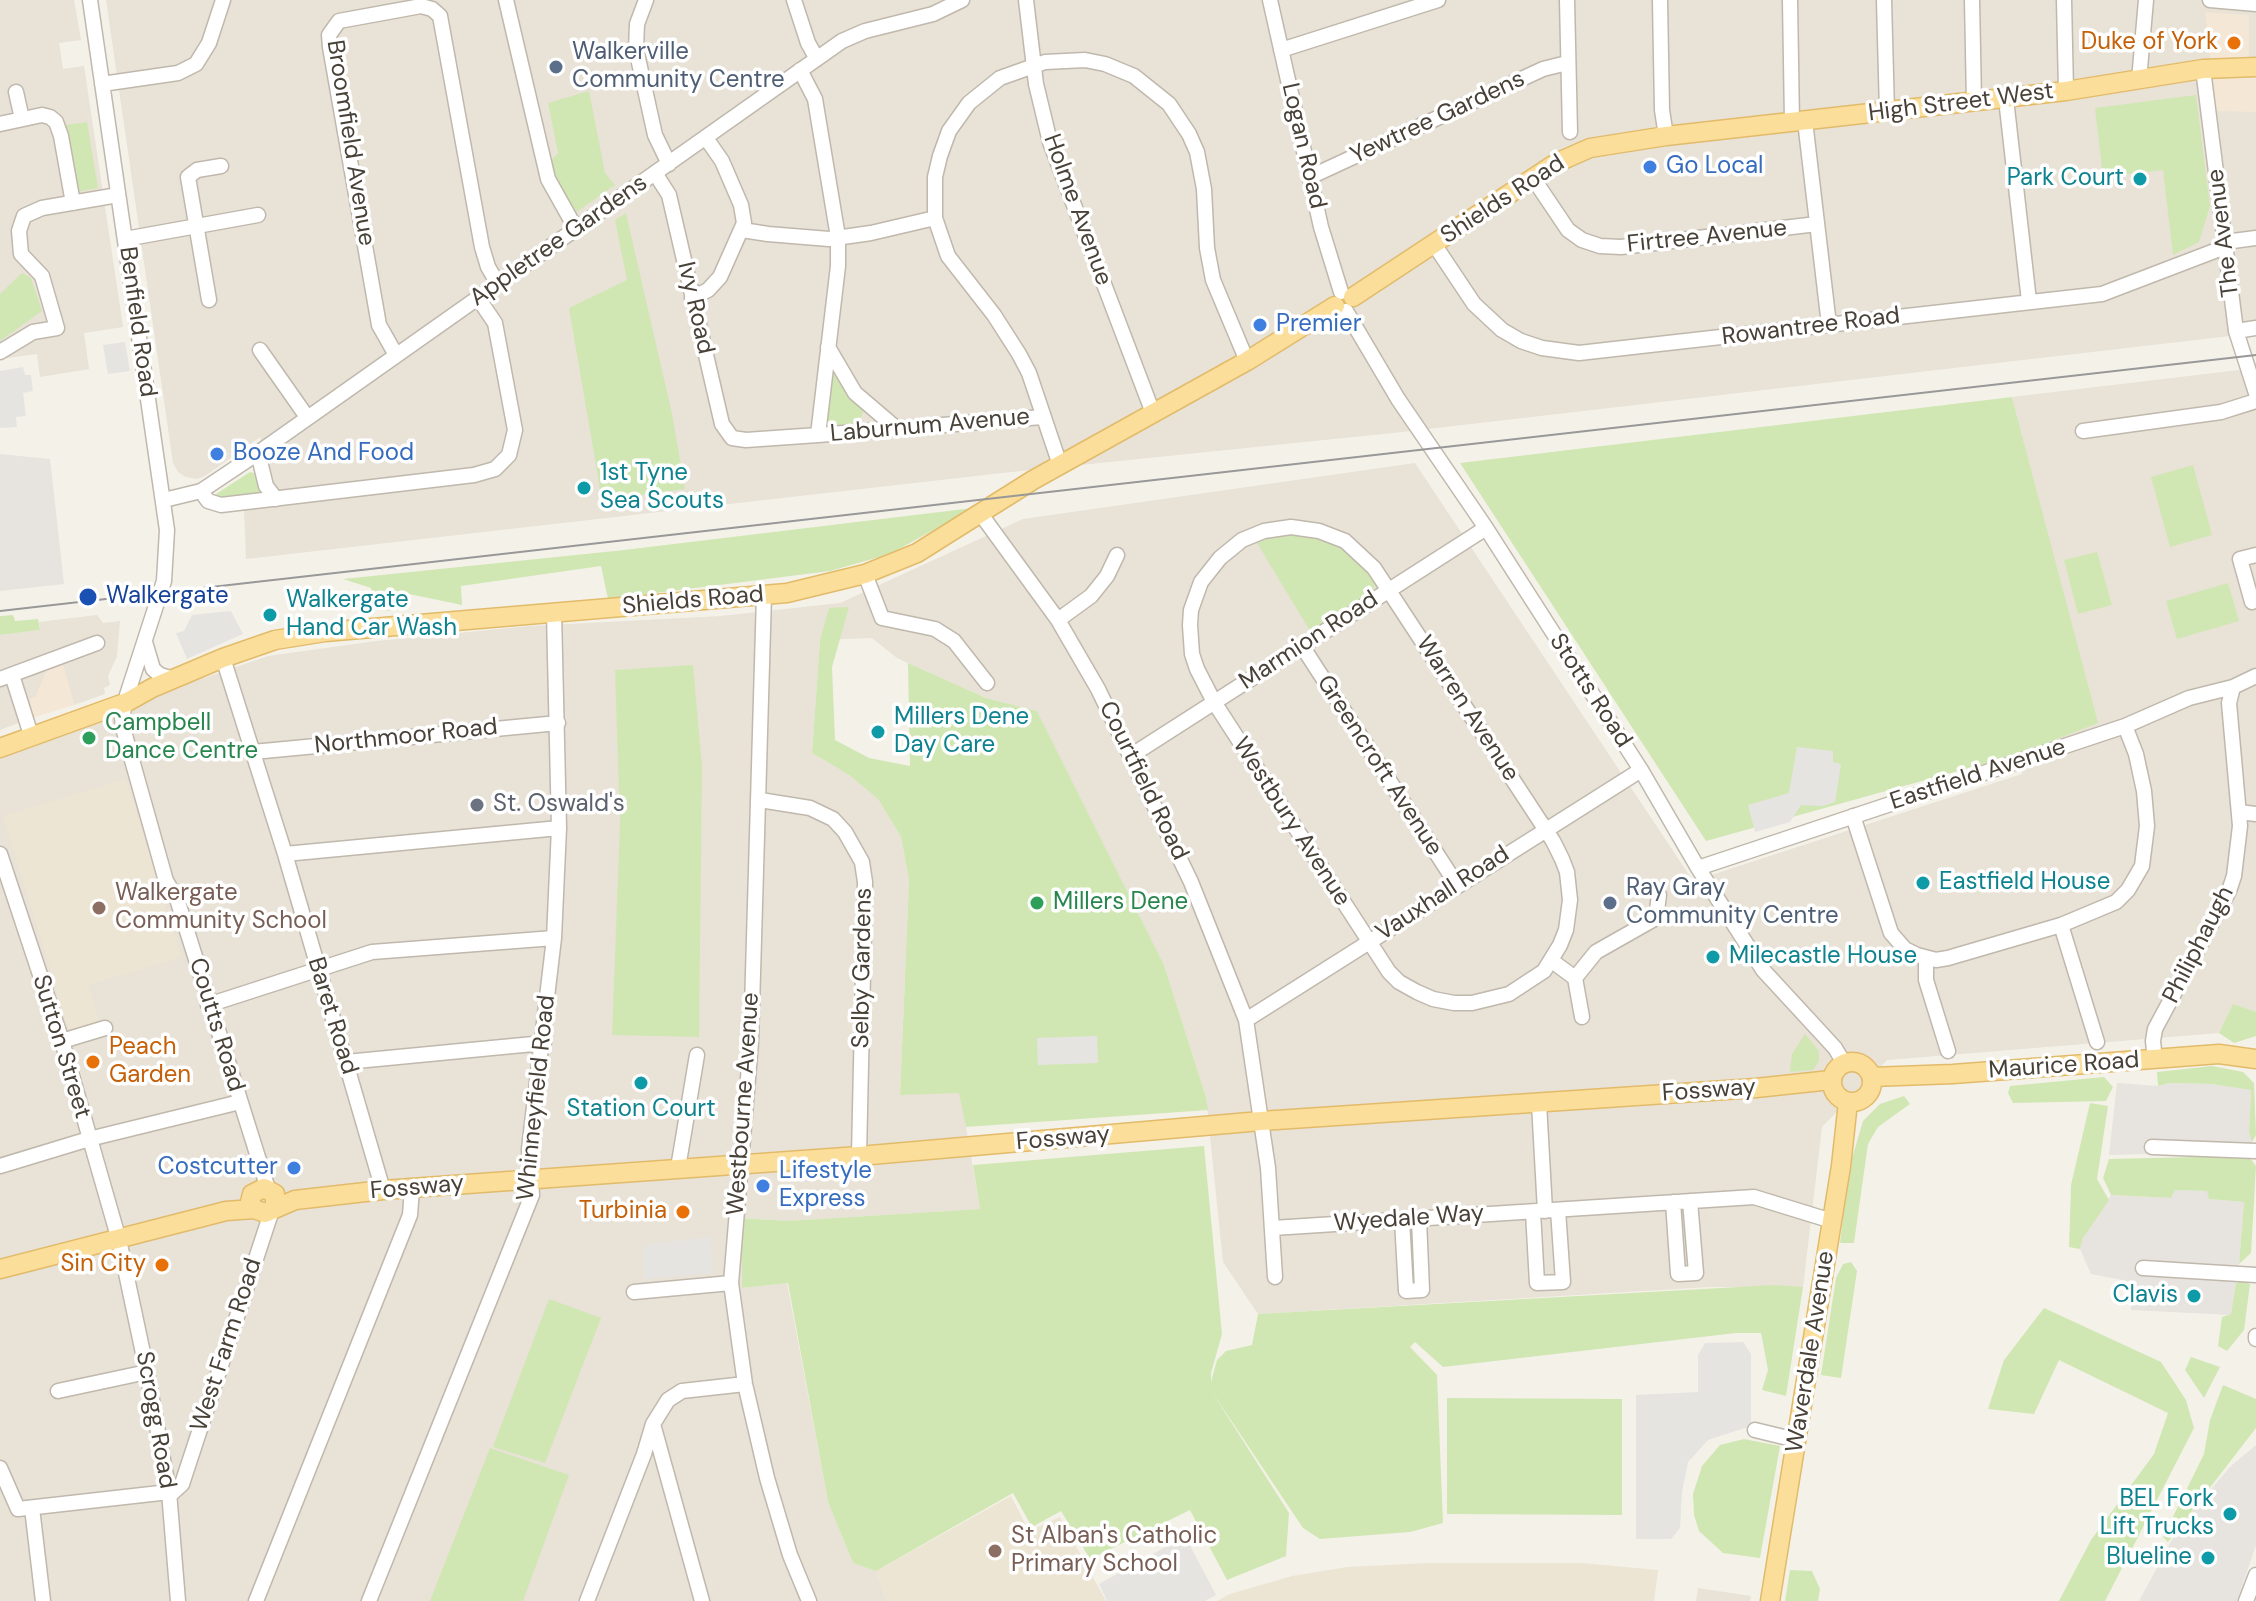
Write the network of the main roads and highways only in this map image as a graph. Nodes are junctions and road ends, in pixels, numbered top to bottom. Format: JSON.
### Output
{"nodes":[{"id":1,"x":2255,"y":70,"type":"edge"},
{"id":2,"x":1666,"y":136,"type":"joint"},
{"id":3,"x":0,"y":748,"type":"edge"},
{"id":4,"x":2256,"y":1059,"type":"edge"},
{"id":5,"x":1872,"y":1077,"type":"junction"},
{"id":6,"x":1831,"y":1080,"type":"junction"},
{"id":7,"x":1848,"y":1102,"type":"junction"},
{"id":8,"x":0,"y":1269,"type":"edge"},
{"id":9,"x":1770,"y":1601,"type":"edge"}],
"edges":[{"from":1,"to":2,"type":"main road","name":"High Street West"},
{"from":2,"to":3,"type":"main road","name":"Shields Road"},
{"from":4,"to":5,"type":"main road","name":"Maurice Road"},
{"from":5,"to":6,"type":"main road"},
{"from":5,"to":7,"type":"main road"},
{"from":6,"to":7,"type":"main road"},
{"from":6,"to":8,"type":"main road","name":"Fossway"},
{"from":7,"to":9,"type":"main road","name":"Waverdale Avenue"}]}
